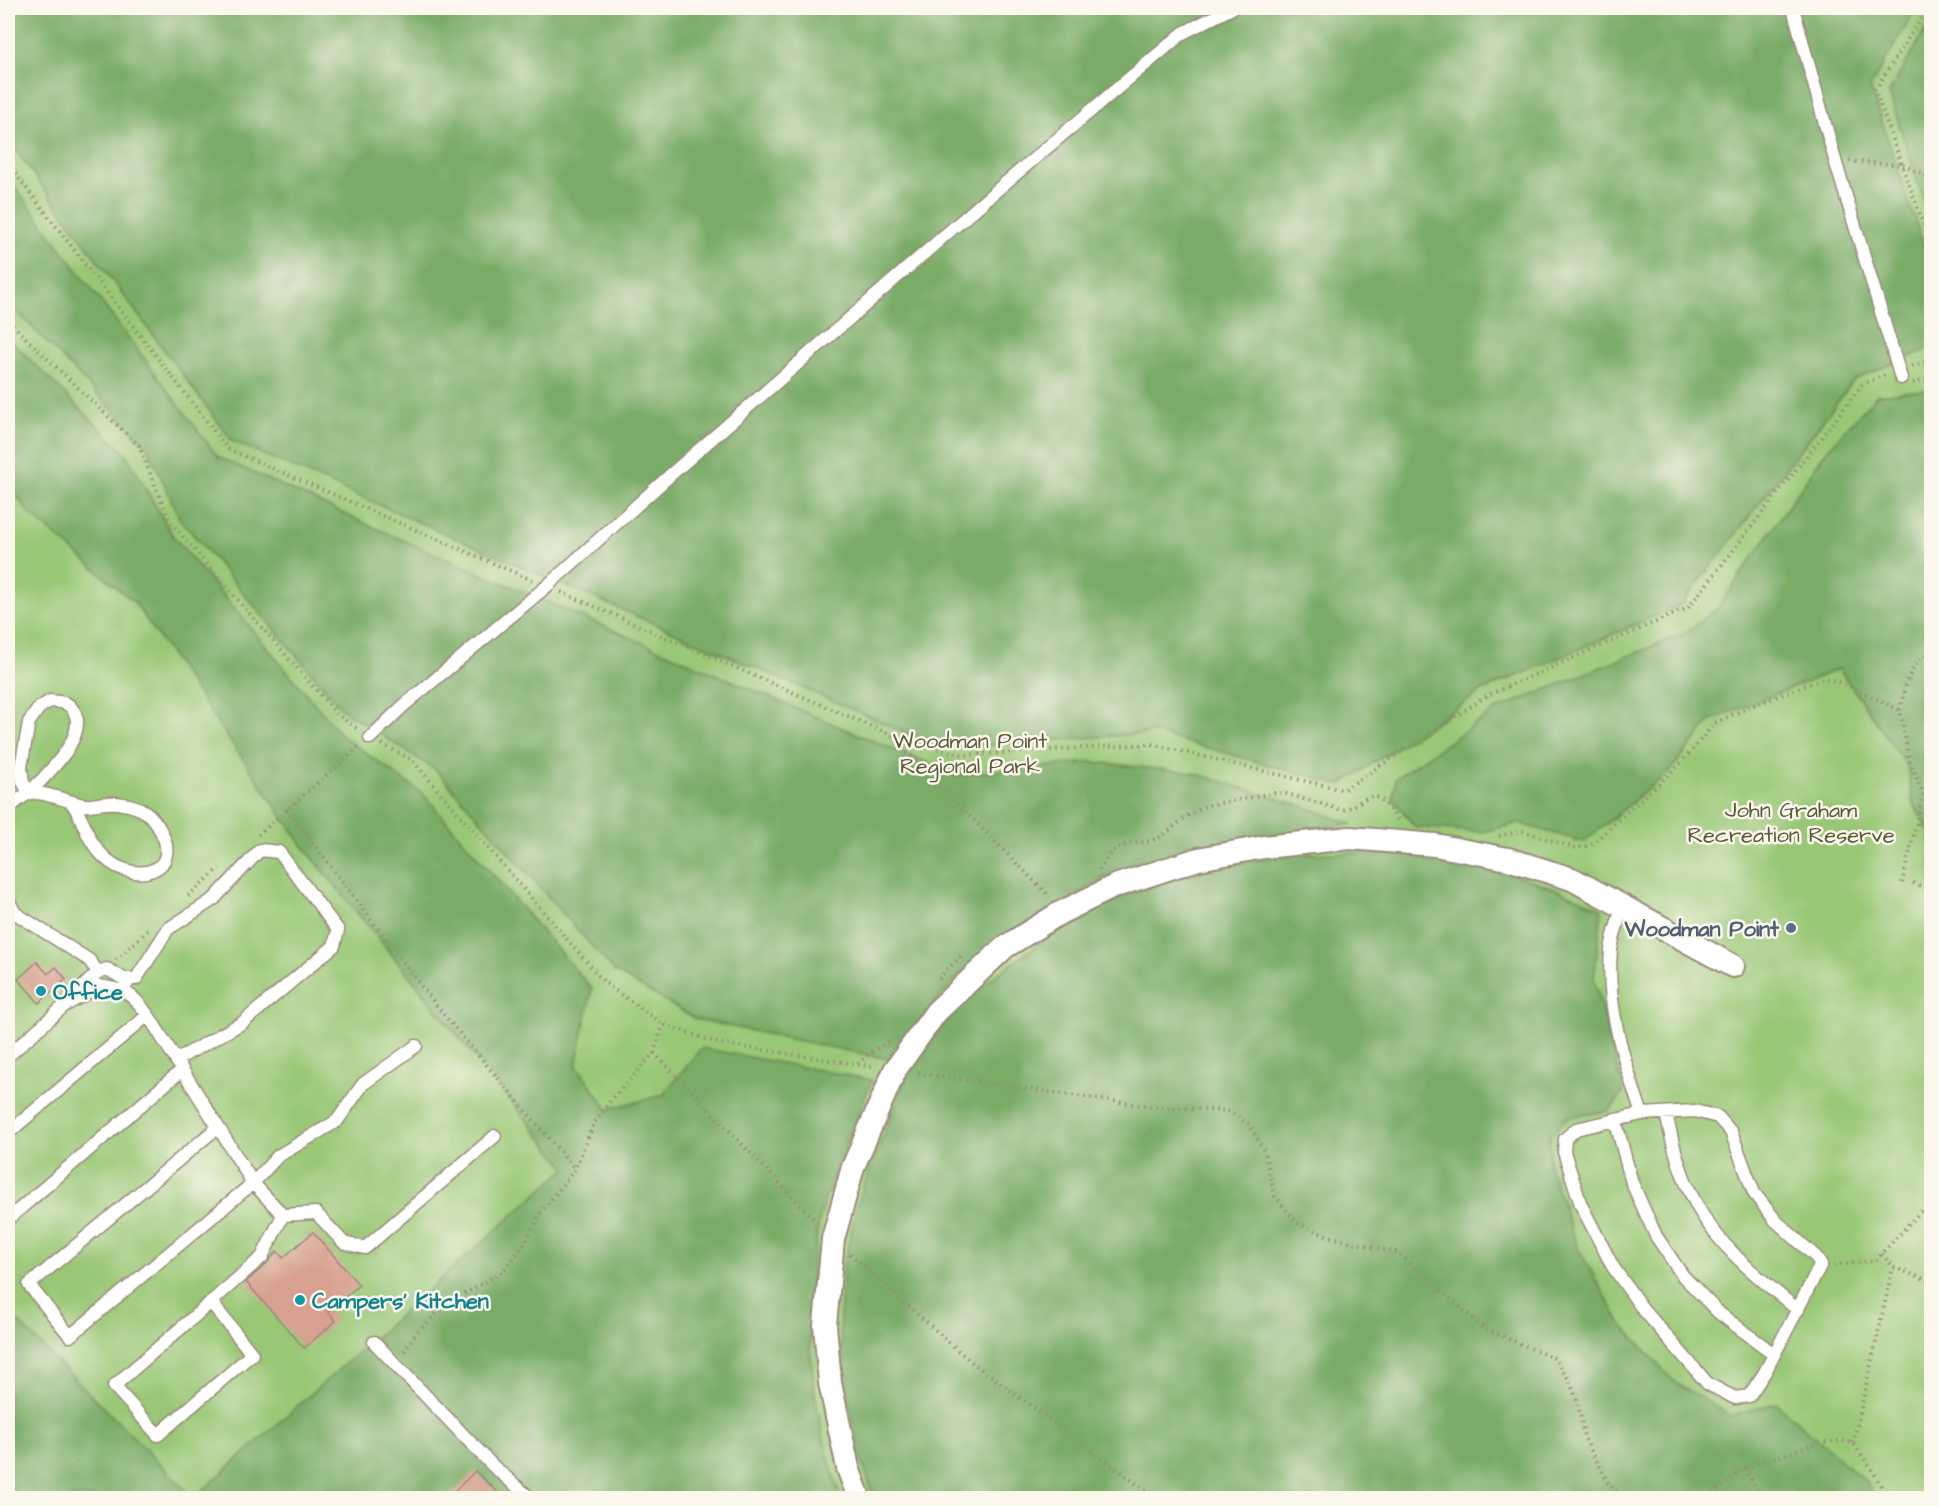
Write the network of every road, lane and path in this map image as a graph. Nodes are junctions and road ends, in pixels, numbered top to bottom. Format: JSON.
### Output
{"nodes":[{"id":1,"x":1232,"y":8,"type":"edge"},
{"id":2,"x":1793,"y":8,"type":"edge"},
{"id":3,"x":1928,"y":8,"type":"edge"},
{"id":4,"x":1835,"y":160,"type":"junction"},
{"id":5,"x":8,"y":164,"type":"edge"},
{"id":6,"x":1903,"y":165,"type":"junction"},
{"id":7,"x":1932,"y":178,"type":"edge"},
{"id":8,"x":1932,"y":248,"type":"edge"},
{"id":9,"x":8,"y":321,"type":"edge"},
{"id":10,"x":1932,"y":361,"type":"edge"},
{"id":11,"x":1901,"y":374,"type":"junction"},
{"id":12,"x":547,"y":586,"type":"junction"},
{"id":13,"x":8,"y":608,"type":"edge"},
{"id":14,"x":8,"y":623,"type":"edge"},
{"id":15,"x":1932,"y":653,"type":"edge"},
{"id":16,"x":1900,"y":710,"type":"dead end"},
{"id":17,"x":370,"y":738,"type":"junction"},
{"id":18,"x":906,"y":752,"type":"dead end"},
{"id":19,"x":29,"y":793,"type":"junction"},
{"id":20,"x":72,"y":803,"type":"junction"},
{"id":21,"x":8,"y":809,"type":"edge"},
{"id":22,"x":287,"y":809,"type":"dead end"},
{"id":23,"x":1917,"y":821,"type":"dead end"},
{"id":24,"x":1913,"y":882,"type":"dead end"},
{"id":25,"x":1902,"y":883,"type":"dead end"},
{"id":26,"x":1932,"y":890,"type":"edge"},
{"id":27,"x":8,"y":900,"type":"edge"},
{"id":28,"x":1623,"y":905,"type":"junction"},
{"id":29,"x":1060,"y":913,"type":"junction"},
{"id":30,"x":1733,"y":966,"type":"dead end"},
{"id":31,"x":98,"y":972,"type":"junction"},
{"id":32,"x":130,"y":979,"type":"junction"},
{"id":33,"x":134,"y":996,"type":"junction"},
{"id":34,"x":64,"y":1006,"type":"junction"},
{"id":35,"x":148,"y":1015,"type":"junction"},
{"id":36,"x":663,"y":1024,"type":"junction"},
{"id":37,"x":416,"y":1046,"type":"dead end"},
{"id":38,"x":654,"y":1053,"type":"junction"},
{"id":39,"x":8,"y":1056,"type":"edge"},
{"id":40,"x":179,"y":1065,"type":"junction"},
{"id":41,"x":896,"y":1070,"type":"junction"},
{"id":42,"x":1666,"y":1113,"type":"junction"},
{"id":43,"x":1642,"y":1114,"type":"junction"},
{"id":44,"x":1614,"y":1119,"type":"junction"},
{"id":45,"x":218,"y":1127,"type":"junction"},
{"id":46,"x":8,"y":1133,"type":"edge"},
{"id":47,"x":495,"y":1136,"type":"dead end"},
{"id":48,"x":575,"y":1169,"type":"junction"},
{"id":49,"x":253,"y":1183,"type":"junction"},
{"id":50,"x":1932,"y":1199,"type":"edge"},
{"id":51,"x":283,"y":1215,"type":"junction"},
{"id":52,"x":8,"y":1219,"type":"edge"},
{"id":53,"x":833,"y":1239,"type":"junction"},
{"id":54,"x":1882,"y":1254,"type":"junction"},
{"id":55,"x":1821,"y":1264,"type":"junction"},
{"id":56,"x":1893,"y":1266,"type":"junction"},
{"id":57,"x":1932,"y":1282,"type":"edge"},
{"id":58,"x":211,"y":1302,"type":"junction"},
{"id":59,"x":1798,"y":1310,"type":"junction"},
{"id":60,"x":374,"y":1342,"type":"dead end"},
{"id":61,"x":1774,"y":1354,"type":"junction"},
{"id":62,"x":395,"y":1365,"type":"junction"},
{"id":63,"x":1853,"y":1443,"type":"junction"},
{"id":64,"x":1745,"y":1468,"type":"junction"},
{"id":65,"x":1715,"y":1492,"type":"junction"},
{"id":66,"x":530,"y":1498,"type":"edge"},
{"id":67,"x":859,"y":1498,"type":"edge"},
{"id":68,"x":1156,"y":1498,"type":"edge"},
{"id":69,"x":1623,"y":1498,"type":"edge"},
{"id":70,"x":1701,"y":1498,"type":"edge"},
{"id":71,"x":1710,"y":1498,"type":"edge"},
{"id":72,"x":1761,"y":1498,"type":"edge"},
{"id":73,"x":1887,"y":1498,"type":"edge"}],
"edges":[{"from":1,"to":12,"type":"lane"},
{"from":2,"to":4,"type":"lane"},
{"from":3,"to":6,"type":"path"},
{"from":4,"to":6,"type":"path"},
{"from":4,"to":11,"type":"lane"},
{"from":5,"to":12,"type":"path"},
{"from":6,"to":7,"type":"path"},
{"from":6,"to":8,"type":"path"},
{"from":9,"to":17,"type":"path"},
{"from":10,"to":11,"type":"path"},
{"from":11,"to":12,"type":"path"},
{"from":12,"to":17,"type":"lane"},
{"from":13,"to":14,"type":"lane"},
{"from":15,"to":16,"type":"path"},
{"from":17,"to":36,"type":"path"},
{"from":18,"to":29,"type":"path"},
{"from":19,"to":19,"type":"lane"},
{"from":19,"to":20,"type":"lane"},
{"from":19,"to":21,"type":"lane"},
{"from":20,"to":20,"type":"lane"},
{"from":22,"to":48,"type":"path"},
{"from":23,"to":25,"type":"path"},
{"from":24,"to":26,"type":"path"},
{"from":27,"to":31,"type":"lane"},
{"from":28,"to":29,"type":"street"},
{"from":28,"to":30,"type":"street"},
{"from":28,"to":43,"type":"lane"},
{"from":29,"to":41,"type":"street"},
{"from":31,"to":32,"type":"lane"},
{"from":31,"to":34,"type":"lane"},
{"from":32,"to":33,"type":"lane"},
{"from":32,"to":40,"type":"lane"},
{"from":33,"to":34,"type":"lane"},
{"from":33,"to":35,"type":"lane"},
{"from":34,"to":39,"type":"lane"},
{"from":35,"to":40,"type":"lane"},
{"from":35,"to":46,"type":"lane"},
{"from":36,"to":38,"type":"path"},
{"from":36,"to":41,"type":"path"},
{"from":37,"to":49,"type":"lane"},
{"from":38,"to":48,"type":"path"},
{"from":38,"to":53,"type":"path"},
{"from":40,"to":45,"type":"lane"},
{"from":40,"to":52,"type":"lane"},
{"from":41,"to":53,"type":"street"},
{"from":41,"to":69,"type":"path"},
{"from":42,"to":43,"type":"lane"},
{"from":42,"to":55,"type":"lane"},
{"from":42,"to":59,"type":"lane"},
{"from":43,"to":44,"type":"lane"},
{"from":44,"to":61,"type":"lane"},
{"from":44,"to":61,"type":"lane"},
{"from":45,"to":49,"type":"lane"},
{"from":45,"to":49,"type":"lane"},
{"from":47,"to":51,"type":"lane"},
{"from":48,"to":62,"type":"path"},
{"from":49,"to":51,"type":"lane"},
{"from":50,"to":54,"type":"path"},
{"from":51,"to":58,"type":"lane"},
{"from":53,"to":67,"type":"street"},
{"from":53,"to":68,"type":"path"},
{"from":54,"to":55,"type":"path"},
{"from":54,"to":56,"type":"path"},
{"from":55,"to":59,"type":"lane"},
{"from":56,"to":57,"type":"path"},
{"from":56,"to":63,"type":"path"},
{"from":58,"to":58,"type":"lane"},
{"from":59,"to":61,"type":"lane"},
{"from":60,"to":62,"type":"lane"},
{"from":62,"to":66,"type":"lane"},
{"from":63,"to":64,"type":"path"},
{"from":63,"to":73,"type":"path"},
{"from":64,"to":65,"type":"path"},
{"from":64,"to":72,"type":"path"},
{"from":65,"to":70,"type":"path"},
{"from":65,"to":71,"type":"path"}]}
